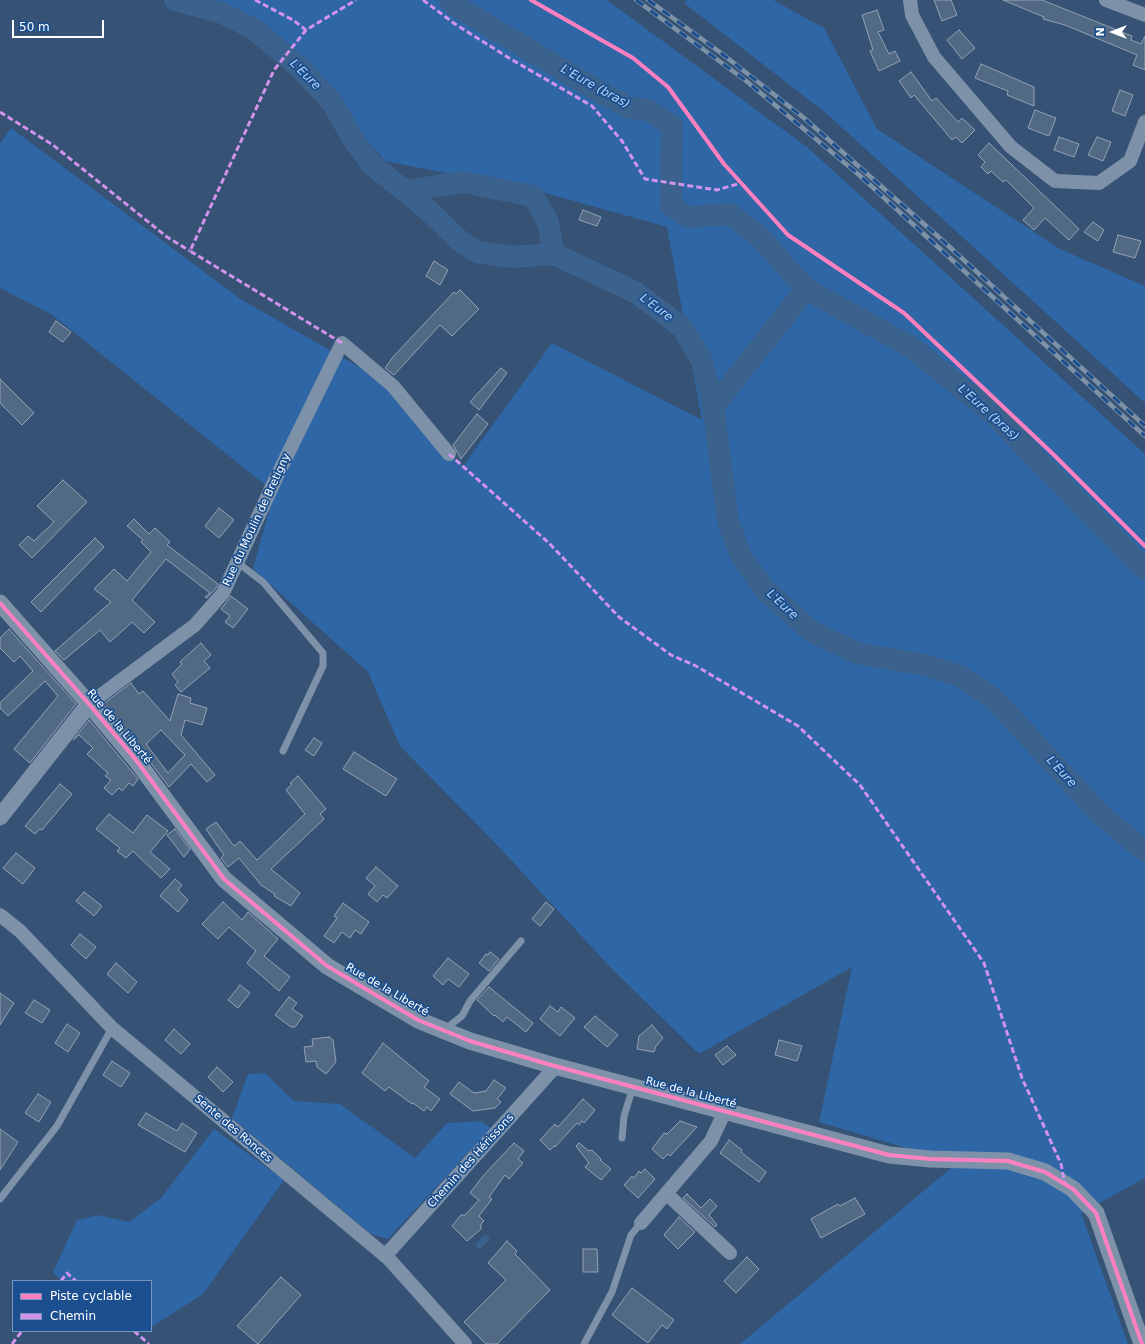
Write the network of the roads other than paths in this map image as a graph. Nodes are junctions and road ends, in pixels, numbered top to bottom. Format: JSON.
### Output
{"nodes":[{"id":1,"x":910,"y":0,"type":"edge"},
{"id":2,"x":1106,"y":0,"type":"edge"},
{"id":3,"x":1145,"y":15,"type":"edge"},
{"id":4,"x":1145,"y":122,"type":"edge"},
{"id":5,"x":449,"y":454,"type":"dead end"},
{"id":6,"x":238,"y":562,"type":"junction"},
{"id":7,"x":0,"y":603,"type":"edge"},
{"id":8,"x":90,"y":704,"type":"junction"},
{"id":9,"x":283,"y":751,"type":"dead end"},
{"id":10,"x":0,"y":817,"type":"edge"},
{"id":11,"x":0,"y":915,"type":"edge"},
{"id":12,"x":521,"y":940,"type":"dead end"},
{"id":13,"x":112,"y":1028,"type":"junction"},
{"id":14,"x":444,"y":1030,"type":"junction"},
{"id":15,"x":556,"y":1066,"type":"junction"},
{"id":16,"x":633,"y":1087,"type":"junction"},
{"id":17,"x":725,"y":1111,"type":"junction"},
{"id":18,"x":622,"y":1138,"type":"dead end"},
{"id":19,"x":668,"y":1194,"type":"junction"},
{"id":20,"x":0,"y":1199,"type":"edge"},
{"id":21,"x":641,"y":1223,"type":"joint"},
{"id":22,"x":730,"y":1253,"type":"dead end"},
{"id":23,"x":385,"y":1256,"type":"junction"},
{"id":24,"x":465,"y":1344,"type":"edge"},
{"id":25,"x":584,"y":1344,"type":"edge"},
{"id":26,"x":1142,"y":1344,"type":"edge"}],
"edges":[{"from":1,"to":4,"type":"street"},
{"from":2,"to":3,"type":"street"},
{"from":5,"to":6,"type":"street","name":"Rue du Moulin de Bretigny"},
{"from":6,"to":8,"type":"street","name":"Rue du Moulin de Bretigny"},
{"from":6,"to":9,"type":"lane"},
{"from":7,"to":8,"type":"street","name":"Rue de la Liberté"},
{"from":8,"to":10,"type":"street","name":"Rue du Moulin de Bretigny"},
{"from":8,"to":14,"type":"street","name":"Rue de la Liberté"},
{"from":11,"to":13,"type":"street","name":"Sente des Ronces"},
{"from":12,"to":14,"type":"lane"},
{"from":13,"to":20,"type":"lane"},
{"from":13,"to":23,"type":"street","name":"Sente des Ronces"},
{"from":14,"to":15,"type":"street","name":"Rue de la Liberté"},
{"from":15,"to":16,"type":"street","name":"Rue de la Liberté"},
{"from":15,"to":23,"type":"street","name":"Chemin des Hérissons"},
{"from":16,"to":17,"type":"street","name":"Rue de la Liberté"},
{"from":16,"to":18,"type":"lane"},
{"from":17,"to":19,"type":"street"},
{"from":17,"to":26,"type":"street","name":"Rue de la Liberté"},
{"from":19,"to":21,"type":"street"},
{"from":19,"to":22,"type":"street"},
{"from":21,"to":25,"type":"lane"},
{"from":23,"to":24,"type":"street","name":"Sente des Ronces"}]}
